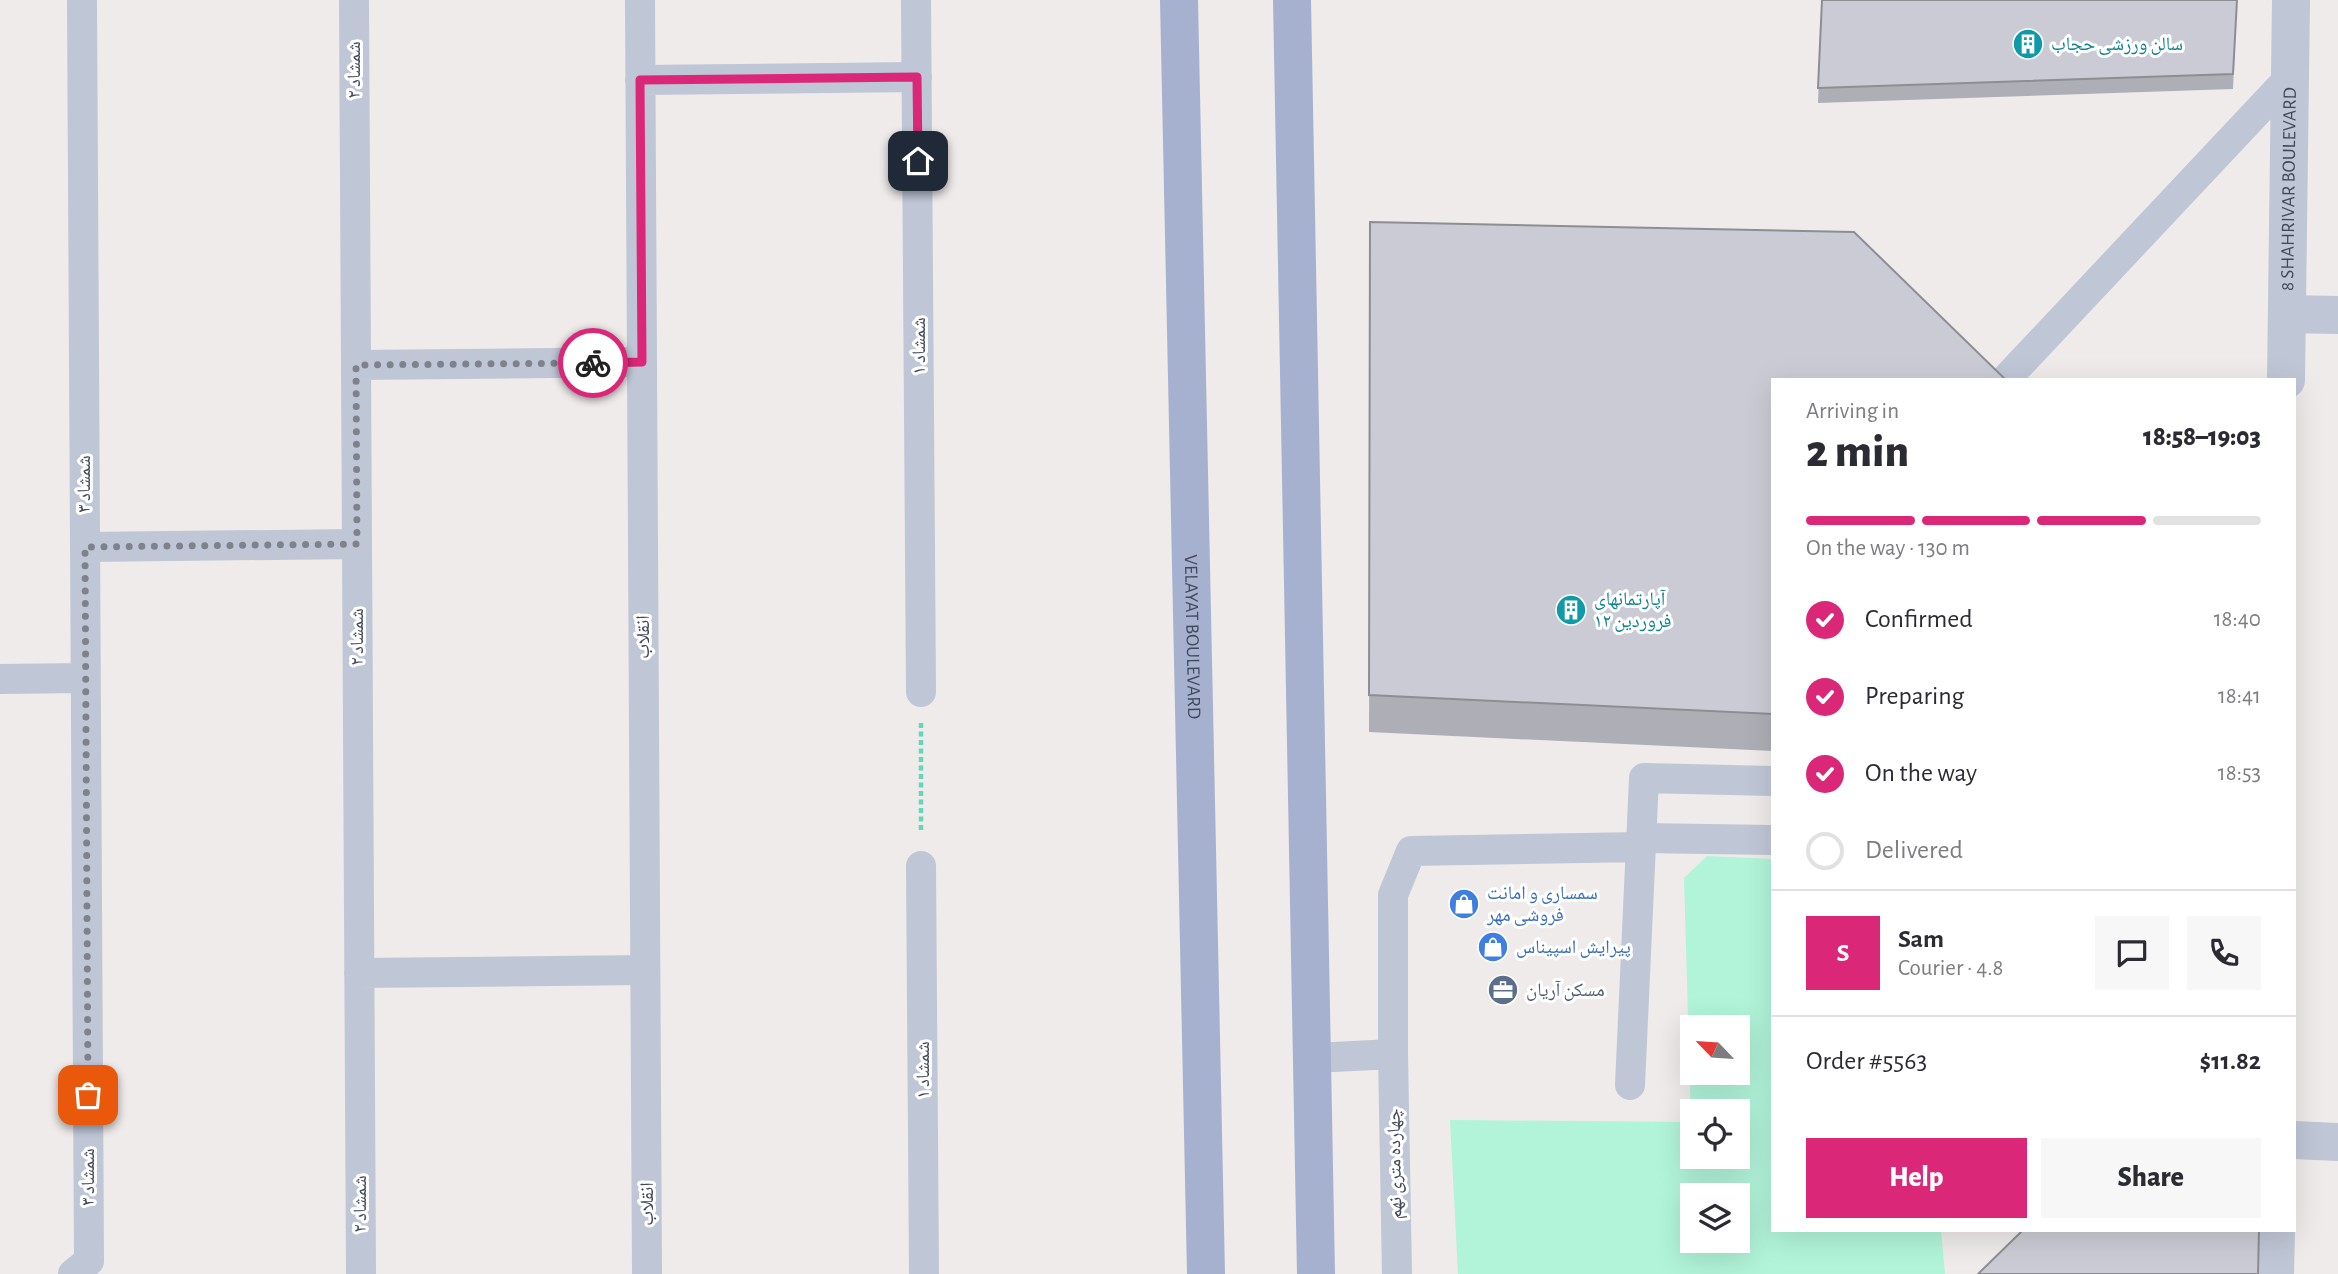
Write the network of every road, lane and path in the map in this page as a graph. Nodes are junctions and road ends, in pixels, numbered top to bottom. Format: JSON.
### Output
{"nodes":[{"id":1,"x":82,"y":0,"type":"edge"},
{"id":2,"x":354,"y":0,"type":"edge"},
{"id":3,"x":640,"y":0,"type":"edge"},
{"id":4,"x":916,"y":0,"type":"edge"},
{"id":5,"x":1180,"y":0,"type":"edge"},
{"id":6,"x":1292,"y":0,"type":"edge"},
{"id":7,"x":2291,"y":0,"type":"edge"},
{"id":8,"x":917,"y":77,"type":"junction"},
{"id":9,"x":2290,"y":77,"type":"junction"},
{"id":10,"x":640,"y":80,"type":"junction"},
{"id":11,"x":2287,"y":314,"type":"junction"},
{"id":12,"x":2338,"y":314,"type":"edge"},
{"id":13,"x":642,"y":362,"type":"junction"},
{"id":14,"x":356,"y":365,"type":"junction"},
{"id":15,"x":2007,"y":378,"type":"edge"},
{"id":16,"x":2286,"y":378,"type":"edge"},
{"id":17,"x":357,"y":544,"type":"junction"},
{"id":18,"x":85,"y":547,"type":"junction"},
{"id":19,"x":85,"y":678,"type":"junction"},
{"id":20,"x":0,"y":679,"type":"edge"},
{"id":21,"x":921,"y":692,"type":"joint"},
{"id":22,"x":1771,"y":781,"type":"edge"},
{"id":23,"x":1771,"y":840,"type":"edge"},
{"id":24,"x":1641,"y":843,"type":"junction"},
{"id":25,"x":921,"y":866,"type":"joint"},
{"id":26,"x":645,"y":970,"type":"junction"},
{"id":27,"x":359,"y":973,"type":"junction"},
{"id":28,"x":1393,"y":1054,"type":"junction"},
{"id":29,"x":1313,"y":1058,"type":"junction"},
{"id":30,"x":1630,"y":1085,"type":"dead end"},
{"id":31,"x":2296,"y":1140,"type":"edge"},
{"id":32,"x":2338,"y":1142,"type":"edge"},
{"id":33,"x":2276,"y":1232,"type":"edge"},
{"id":34,"x":81,"y":1268,"type":"edge"},
{"id":35,"x":361,"y":1274,"type":"edge"},
{"id":36,"x":647,"y":1274,"type":"edge"},
{"id":37,"x":924,"y":1274,"type":"edge"},
{"id":38,"x":1206,"y":1274,"type":"edge"},
{"id":39,"x":1316,"y":1274,"type":"edge"},
{"id":40,"x":1397,"y":1274,"type":"edge"},
{"id":41,"x":2275,"y":1274,"type":"edge"}],
"edges":[{"from":1,"to":18,"type":"street","name":"شمشاد ۳"},
{"from":2,"to":14,"type":"street","name":"شمشاد ۲"},
{"from":3,"to":10,"type":"street","name":"انقلاب"},
{"from":4,"to":8,"type":"street","name":"شمشاد ۱"},
{"from":5,"to":38,"type":"main road","name":"VELAYAT BOULEVARD"},
{"from":6,"to":29,"type":"main road"},
{"from":7,"to":9,"type":"street","name":"8 SHAHRIVAR BOULEVARD"},
{"from":8,"to":10,"type":"street"},
{"from":8,"to":21,"type":"street","name":"شمشاد ۱"},
{"from":9,"to":11,"type":"street","name":"8 SHAHRIVAR BOULEVARD"},
{"from":9,"to":15,"type":"street"},
{"from":10,"to":13,"type":"street","name":"انقلاب"},
{"from":11,"to":12,"type":"street"},
{"from":11,"to":16,"type":"street","name":"8 SHAHRIVAR BOULEVARD"},
{"from":13,"to":14,"type":"street"},
{"from":13,"to":26,"type":"street","name":"انقلاب"},
{"from":14,"to":17,"type":"street","name":"شمشاد ۲"},
{"from":17,"to":18,"type":"street"},
{"from":17,"to":27,"type":"street","name":"شمشاد ۲"},
{"from":18,"to":19,"type":"street","name":"شمشاد ۳"},
{"from":19,"to":20,"type":"street"},
{"from":19,"to":34,"type":"street","name":"شمشاد ۳"},
{"from":21,"to":25,"type":"path"},
{"from":22,"to":24,"type":"street"},
{"from":23,"to":24,"type":"street"},
{"from":24,"to":28,"type":"street","name":"چهارده متری نهم"},
{"from":24,"to":30,"type":"street"},
{"from":25,"to":37,"type":"street","name":"شمشاد ۱"},
{"from":26,"to":27,"type":"street"},
{"from":26,"to":36,"type":"street","name":"انقلاب"},
{"from":27,"to":35,"type":"street","name":"شمشاد ۲"},
{"from":28,"to":29,"type":"street"},
{"from":28,"to":40,"type":"street","name":"چهارده متری نهم"},
{"from":29,"to":39,"type":"main road"},
{"from":31,"to":32,"type":"street"},
{"from":33,"to":41,"type":"street"}]}
